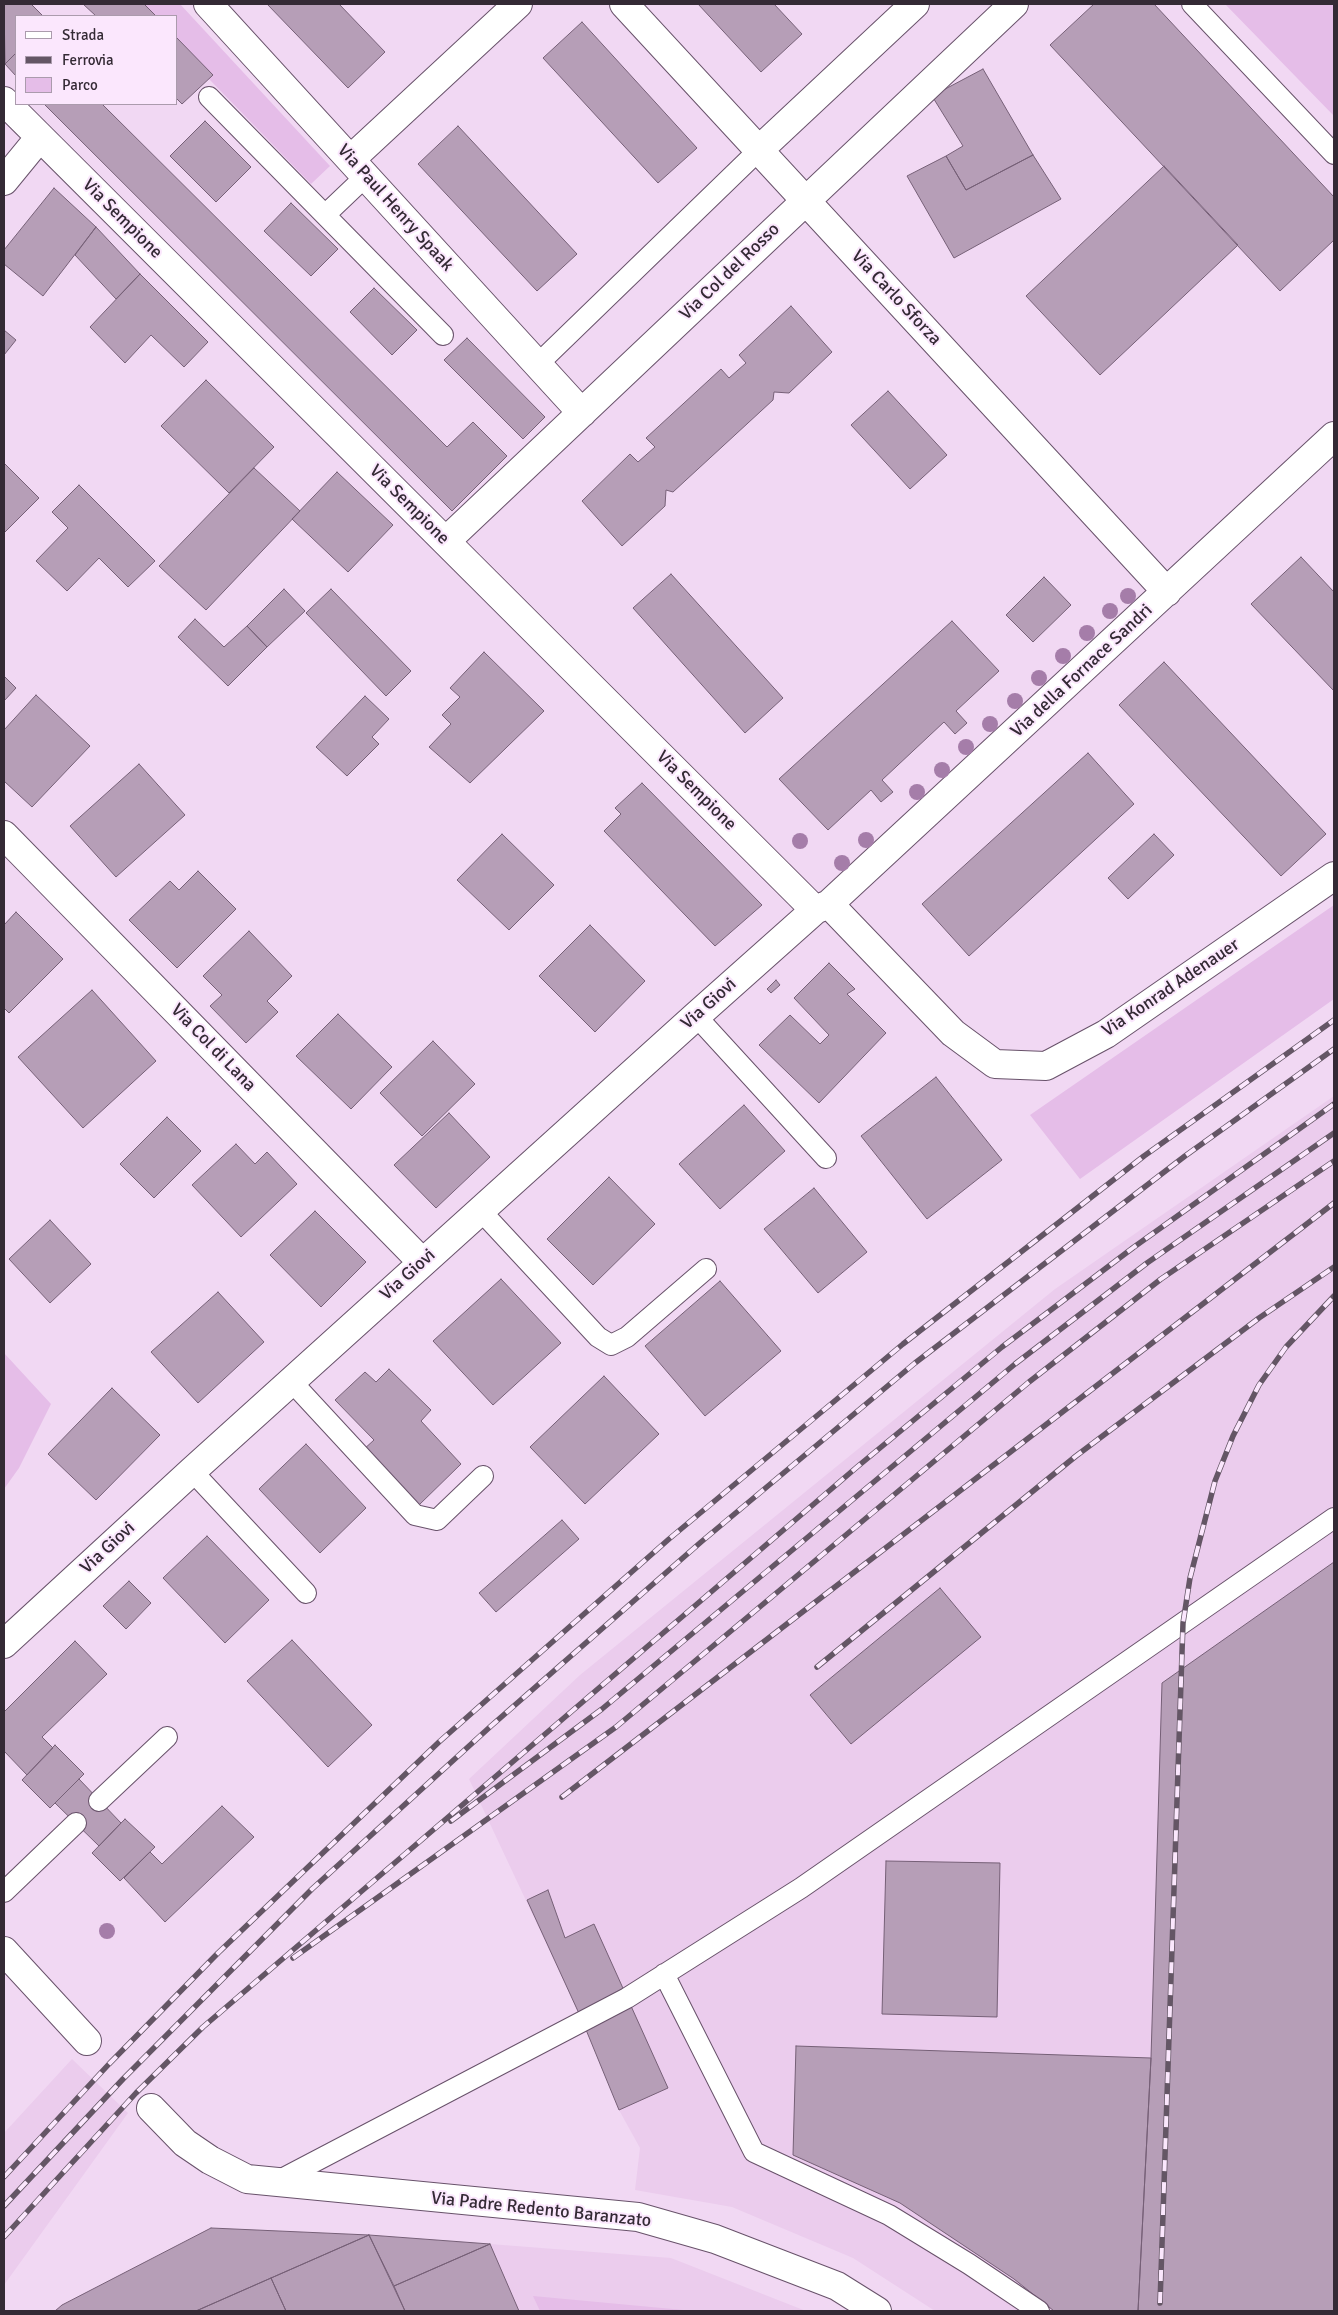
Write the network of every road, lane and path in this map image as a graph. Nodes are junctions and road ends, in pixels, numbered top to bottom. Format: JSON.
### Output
{"nodes":[{"id":1,"x":208,"y":4,"type":"edge"},
{"id":2,"x":518,"y":4,"type":"edge"},
{"id":3,"x":624,"y":4,"type":"edge"},
{"id":4,"x":914,"y":4,"type":"edge"},
{"id":5,"x":1192,"y":4,"type":"edge"},
{"id":6,"x":1004,"y":7,"type":"edge"},
{"id":7,"x":209,"y":97,"type":"dead end"},
{"id":8,"x":4,"y":101,"type":"edge"},
{"id":9,"x":40,"y":136,"type":"junction"},
{"id":10,"x":759,"y":150,"type":"junction"},
{"id":11,"x":1334,"y":154,"type":"edge"},
{"id":12,"x":358,"y":168,"type":"junction"},
{"id":13,"x":4,"y":181,"type":"edge"},
{"id":14,"x":805,"y":200,"type":"junction"},
{"id":15,"x":325,"y":215,"type":"junction"},
{"id":16,"x":443,"y":335,"type":"dead end"},
{"id":17,"x":538,"y":364,"type":"junction"},
{"id":18,"x":582,"y":413,"type":"junction"},
{"id":19,"x":1334,"y":436,"type":"edge"},
{"id":20,"x":446,"y":541,"type":"junction"},
{"id":21,"x":1167,"y":592,"type":"junction"},
{"id":22,"x":4,"y":834,"type":"edge"},
{"id":23,"x":1334,"y":876,"type":"edge"},
{"id":24,"x":822,"y":907,"type":"junction"},
{"id":25,"x":696,"y":1016,"type":"junction"},
{"id":26,"x":995,"y":1064,"type":"joint"},
{"id":27,"x":826,"y":1158,"type":"dead end"},
{"id":28,"x":480,"y":1210,"type":"junction"},
{"id":29,"x":422,"y":1262,"type":"junction"},
{"id":30,"x":706,"y":1269,"type":"dead end"},
{"id":31,"x":291,"y":1381,"type":"junction"},
{"id":32,"x":192,"y":1471,"type":"junction"},
{"id":33,"x":483,"y":1476,"type":"dead end"},
{"id":34,"x":1334,"y":1518,"type":"edge"},
{"id":35,"x":306,"y":1593,"type":"dead end"},
{"id":36,"x":4,"y":1644,"type":"edge"},
{"id":37,"x":167,"y":1736,"type":"dead end"},
{"id":38,"x":99,"y":1801,"type":"dead end"},
{"id":39,"x":76,"y":1823,"type":"dead end"},
{"id":40,"x":4,"y":1892,"type":"edge"},
{"id":41,"x":4,"y":1951,"type":"edge"},
{"id":42,"x":664,"y":1974,"type":"junction"},
{"id":43,"x":87,"y":2040,"type":"dead end"},
{"id":44,"x":152,"y":2108,"type":"dead end"},
{"id":45,"x":274,"y":2183,"type":"junction"},
{"id":46,"x":877,"y":2311,"type":"edge"},
{"id":47,"x":1039,"y":2311,"type":"edge"}],
"edges":[{"from":1,"to":12,"type":"street","name":"Via Paul Henry Spaak"},
{"from":2,"to":12,"type":"street"},
{"from":3,"to":10,"type":"street","name":"Via Carlo Sforza"},
{"from":4,"to":10,"type":"street"},
{"from":5,"to":11,"type":"lane"},
{"from":6,"to":14,"type":"street","name":"Via Col del Rosso"},
{"from":7,"to":15,"type":"lane"},
{"from":8,"to":9,"type":"street","name":"Via Sempione"},
{"from":9,"to":13,"type":"street"},
{"from":9,"to":20,"type":"street","name":"Via Sempione"},
{"from":10,"to":14,"type":"street","name":"Via Carlo Sforza"},
{"from":10,"to":17,"type":"lane"},
{"from":12,"to":15,"type":"lane"},
{"from":12,"to":17,"type":"street","name":"Via Paul Henry Spaak"},
{"from":14,"to":18,"type":"street","name":"Via Col del Rosso"},
{"from":14,"to":21,"type":"street","name":"Via Carlo Sforza"},
{"from":15,"to":16,"type":"lane"},
{"from":17,"to":18,"type":"street","name":"Via Paul Henry Spaak"},
{"from":18,"to":20,"type":"street","name":"Via Col del Rosso"},
{"from":19,"to":21,"type":"street","name":"Via della Fornace Sandri"},
{"from":20,"to":24,"type":"street","name":"Via Sempione"},
{"from":21,"to":24,"type":"street","name":"Via della Fornace Sandri"},
{"from":22,"to":29,"type":"street","name":"Via Col di Lana"},
{"from":23,"to":26,"type":"street","name":"Via Konrad Adenauer"},
{"from":24,"to":25,"type":"street","name":"Via Giovi"},
{"from":24,"to":26,"type":"street","name":"Via Sempione"},
{"from":25,"to":27,"type":"lane"},
{"from":25,"to":28,"type":"street","name":"Via Giovi"},
{"from":28,"to":29,"type":"street","name":"Via Giovi"},
{"from":28,"to":30,"type":"lane"},
{"from":29,"to":31,"type":"street","name":"Via Giovi"},
{"from":31,"to":32,"type":"street","name":"Via Giovi"},
{"from":31,"to":33,"type":"lane"},
{"from":32,"to":35,"type":"lane"},
{"from":32,"to":36,"type":"street","name":"Via Giovi"},
{"from":34,"to":42,"type":"lane"},
{"from":37,"to":38,"type":"lane"},
{"from":39,"to":40,"type":"lane"},
{"from":41,"to":43,"type":"street"},
{"from":42,"to":45,"type":"lane"},
{"from":42,"to":47,"type":"lane"},
{"from":44,"to":45,"type":"street","name":"Via Padre Redento Baranzato"},
{"from":45,"to":46,"type":"street","name":"Via Padre Redento Baranzato"}]}
